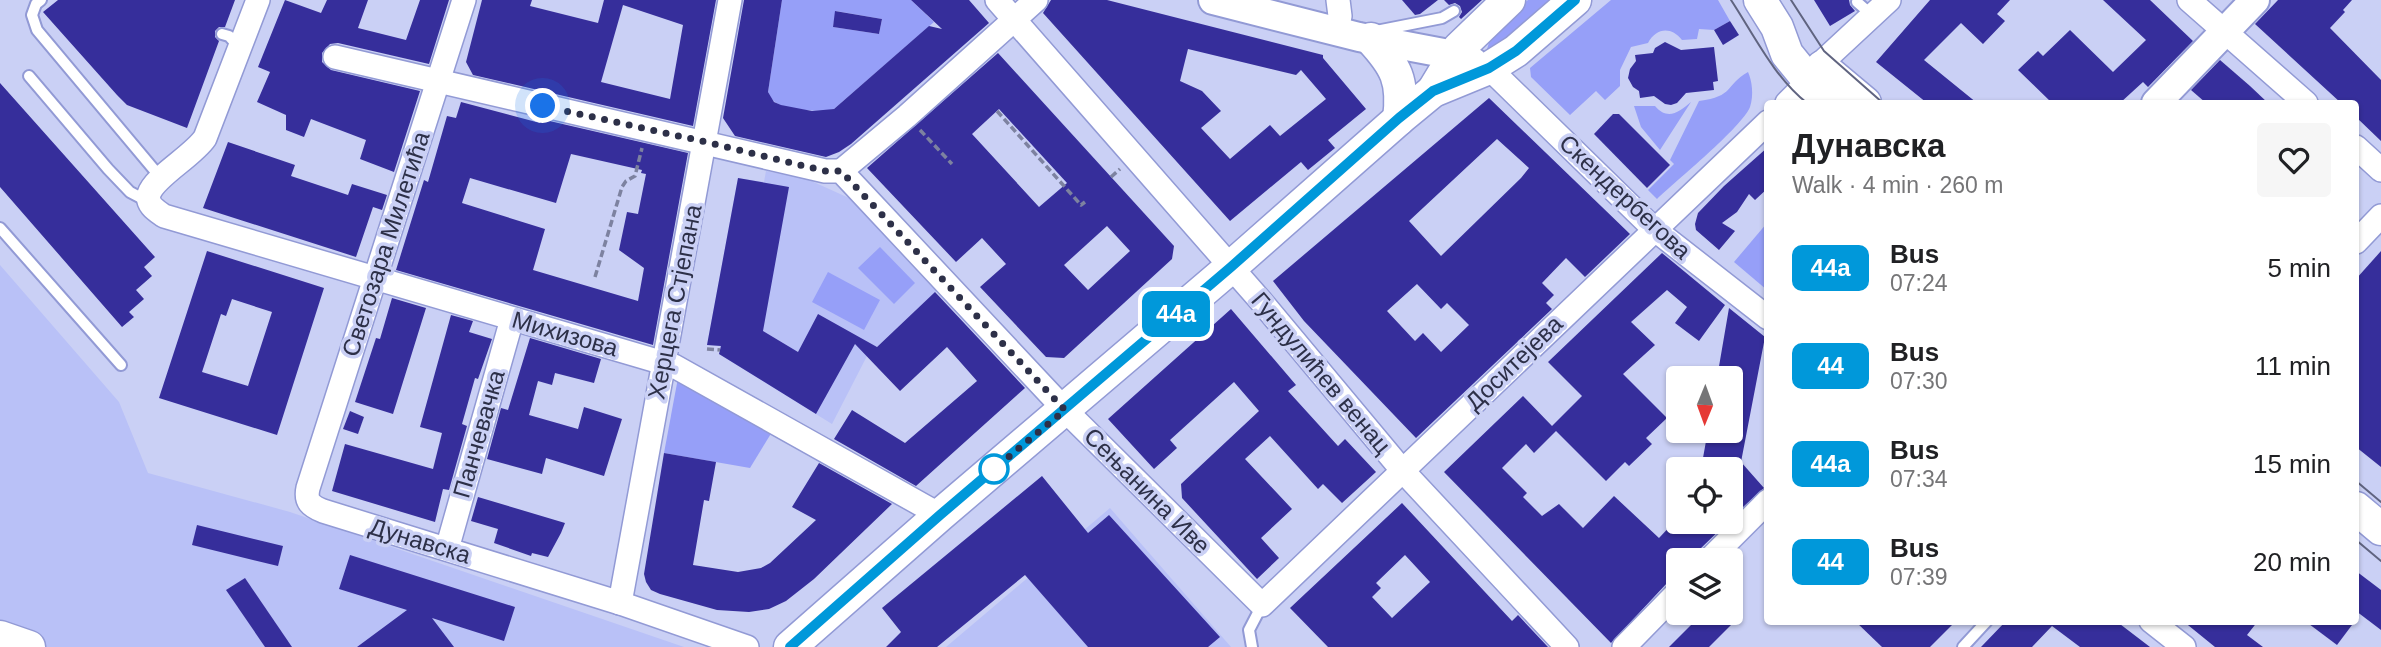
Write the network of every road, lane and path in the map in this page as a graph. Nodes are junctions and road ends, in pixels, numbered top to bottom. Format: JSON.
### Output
{"nodes":[{"id":1,"x":41,"y":0,"type":"edge"},
{"id":2,"x":258,"y":0,"type":"edge"},
{"id":3,"x":464,"y":0,"type":"edge"},
{"id":4,"x":730,"y":0,"type":"edge"},
{"id":5,"x":997,"y":0,"type":"edge"},
{"id":6,"x":1036,"y":0,"type":"edge"},
{"id":7,"x":1213,"y":0,"type":"edge"},
{"id":8,"x":1338,"y":0,"type":"edge"},
{"id":9,"x":1509,"y":0,"type":"edge"},
{"id":10,"x":1575,"y":0,"type":"edge"},
{"id":11,"x":1760,"y":0,"type":"edge"},
{"id":12,"x":2189,"y":0,"type":"edge"},
{"id":13,"x":2255,"y":0,"type":"edge"},
{"id":14,"x":1873,"y":6,"type":"edge"},
{"id":15,"x":1454,"y":11,"type":"dead end"},
{"id":16,"x":1015,"y":20,"type":"junction"},
{"id":17,"x":2225,"y":31,"type":"junction"},
{"id":18,"x":1356,"y":36,"type":"junction"},
{"id":19,"x":1454,"y":55,"type":"junction"},
{"id":20,"x":335,"y":57,"type":"dead end"},
{"id":21,"x":1489,"y":68,"type":"junction"},
{"id":22,"x":1814,"y":73,"type":"junction"},
{"id":23,"x":29,"y":76,"type":"dead end"},
{"id":24,"x":438,"y":82,"type":"junction"},
{"id":25,"x":1433,"y":91,"type":"junction"},
{"id":26,"x":1790,"y":100,"type":"edge"},
{"id":27,"x":1832,"y":100,"type":"edge"},
{"id":28,"x":1859,"y":100,"type":"edge"},
{"id":29,"x":2159,"y":100,"type":"edge"},
{"id":30,"x":2303,"y":100,"type":"edge"},
{"id":31,"x":998,"y":111,"type":"dead end"},
{"id":32,"x":907,"y":116,"type":"junction"},
{"id":33,"x":1399,"y":118,"type":"junction"},
{"id":34,"x":1764,"y":126,"type":"edge"},
{"id":35,"x":647,"y":129,"type":"junction"},
{"id":36,"x":706,"y":142,"type":"junction"},
{"id":37,"x":2359,"y":150,"type":"edge"},
{"id":38,"x":952,"y":164,"type":"dead end"},
{"id":39,"x":2381,"y":170,"type":"edge"},
{"id":40,"x":841,"y":171,"type":"junction"},
{"id":41,"x":161,"y":178,"type":"junction"},
{"id":42,"x":1085,"y":202,"type":"dead end"},
{"id":43,"x":157,"y":209,"type":"junction"},
{"id":44,"x":2381,"y":215,"type":"edge"},
{"id":45,"x":0,"y":228,"type":"edge"},
{"id":46,"x":1654,"y":229,"type":"junction"},
{"id":47,"x":2359,"y":239,"type":"edge"},
{"id":48,"x":1231,"y":267,"type":"junction"},
{"id":49,"x":595,"y":277,"type":"dead end"},
{"id":50,"x":375,"y":280,"type":"junction"},
{"id":51,"x":1764,"y":315,"type":"edge"},
{"id":52,"x":512,"y":319,"type":"junction"},
{"id":53,"x":706,"y":349,"type":"dead end"},
{"id":54,"x":720,"y":350,"type":"dead end"},
{"id":55,"x":663,"y":362,"type":"junction"},
{"id":56,"x":121,"y":365,"type":"dead end"},
{"id":57,"x":1065,"y":410,"type":"junction"},
{"id":58,"x":1402,"y":470,"type":"junction"},
{"id":59,"x":308,"y":488,"type":"joint"},
{"id":60,"x":1764,"y":505,"type":"edge"},
{"id":61,"x":2359,"y":511,"type":"edge"},
{"id":62,"x":940,"y":515,"type":"junction"},
{"id":63,"x":2381,"y":529,"type":"edge"},
{"id":64,"x":1721,"y":548,"type":"edge"},
{"id":65,"x":447,"y":549,"type":"junction"},
{"id":66,"x":620,"y":603,"type":"junction"},
{"id":67,"x":1666,"y":604,"type":"edge"},
{"id":68,"x":1262,"y":605,"type":"junction"},
{"id":69,"x":1983,"y":625,"type":"edge"},
{"id":70,"x":2156,"y":625,"type":"edge"},
{"id":71,"x":0,"y":637,"type":"edge"},
{"id":72,"x":29,"y":647,"type":"edge"},
{"id":73,"x":747,"y":647,"type":"edge"},
{"id":74,"x":790,"y":647,"type":"edge"},
{"id":75,"x":1252,"y":647,"type":"edge"},
{"id":76,"x":1567,"y":647,"type":"edge"},
{"id":77,"x":1624,"y":647,"type":"edge"},
{"id":78,"x":1963,"y":647,"type":"edge"},
{"id":79,"x":2184,"y":647,"type":"edge"}],
"edges":[{"from":1,"to":41,"type":"lane"},
{"from":2,"to":41,"type":"street"},
{"from":3,"to":24,"type":"street","name":"Светозара Милетића"},
{"from":4,"to":36,"type":"street","name":"Херцега Стјепана"},
{"from":5,"to":16,"type":"street","name":"Гундулићев венац"},
{"from":6,"to":16,"type":"street"},
{"from":7,"to":18,"type":"street"},
{"from":8,"to":18,"type":"street"},
{"from":9,"to":19,"type":"main road"},
{"from":10,"to":21,"type":"main road"},
{"from":11,"to":22,"type":"main road"},
{"from":12,"to":17,"type":"street"},
{"from":13,"to":17,"type":"street"},
{"from":14,"to":22,"type":"street"},
{"from":15,"to":18,"type":"lane"},
{"from":16,"to":32,"type":"street"},
{"from":16,"to":48,"type":"street","name":"Гундулићев венац"},
{"from":17,"to":29,"type":"street"},
{"from":17,"to":30,"type":"street"},
{"from":18,"to":19,"type":"street"},
{"from":18,"to":33,"type":"main road"},
{"from":19,"to":21,"type":"street"},
{"from":19,"to":25,"type":"main road"},
{"from":20,"to":24,"type":"street"},
{"from":21,"to":25,"type":"main road"},
{"from":21,"to":46,"type":"street","name":"Скендербегова"},
{"from":22,"to":26,"type":"street"},
{"from":22,"to":27,"type":"main road"},
{"from":22,"to":28,"type":"main road"},
{"from":23,"to":43,"type":"lane"},
{"from":24,"to":35,"type":"street"},
{"from":24,"to":50,"type":"street","name":"Светозара Милетића"},
{"from":25,"to":33,"type":"main road"},
{"from":31,"to":42,"type":"path"},
{"from":32,"to":38,"type":"path"},
{"from":32,"to":40,"type":"street"},
{"from":33,"to":48,"type":"main road"},
{"from":34,"to":46,"type":"street","name":"Доситејева"},
{"from":35,"to":36,"type":"street"},
{"from":35,"to":49,"type":"path"},
{"from":36,"to":40,"type":"street"},
{"from":36,"to":55,"type":"street","name":"Херцега Стјепана"},
{"from":37,"to":39,"type":"street"},
{"from":40,"to":57,"type":"street","name":"Сењанина Иве"},
{"from":41,"to":43,"type":"street"},
{"from":43,"to":50,"type":"street","name":"Михизова"},
{"from":44,"to":47,"type":"street"},
{"from":45,"to":56,"type":"lane"},
{"from":46,"to":51,"type":"street","name":"Скендербегова"},
{"from":46,"to":58,"type":"street","name":"Доситејева"},
{"from":48,"to":57,"type":"main road"},
{"from":48,"to":58,"type":"street","name":"Гундулићев венац"},
{"from":50,"to":52,"type":"street","name":"Михизова"},
{"from":50,"to":59,"type":"street","name":"Светозара Милетића"},
{"from":52,"to":55,"type":"street","name":"Михизова"},
{"from":52,"to":65,"type":"street","name":"Панчевачка"},
{"from":53,"to":54,"type":"path"},
{"from":55,"to":62,"type":"street","name":"Михизова"},
{"from":55,"to":66,"type":"street","name":"Херцега Стјепана"},
{"from":57,"to":62,"type":"main road"},
{"from":57,"to":68,"type":"street","name":"Сењанина Иве"},
{"from":58,"to":68,"type":"street","name":"Доситејева"},
{"from":58,"to":76,"type":"street","name":"Гундулићев венац"},
{"from":59,"to":65,"type":"street","name":"Дунавска"},
{"from":60,"to":64,"type":"street"},
{"from":61,"to":63,"type":"main road"},
{"from":62,"to":74,"type":"main road"},
{"from":65,"to":66,"type":"street","name":"Дунавска"},
{"from":66,"to":73,"type":"street","name":"Дунавска"},
{"from":67,"to":77,"type":"street"},
{"from":68,"to":75,"type":"lane"},
{"from":69,"to":78,"type":"lane"},
{"from":70,"to":79,"type":"street"},
{"from":71,"to":72,"type":"main road"}]}
